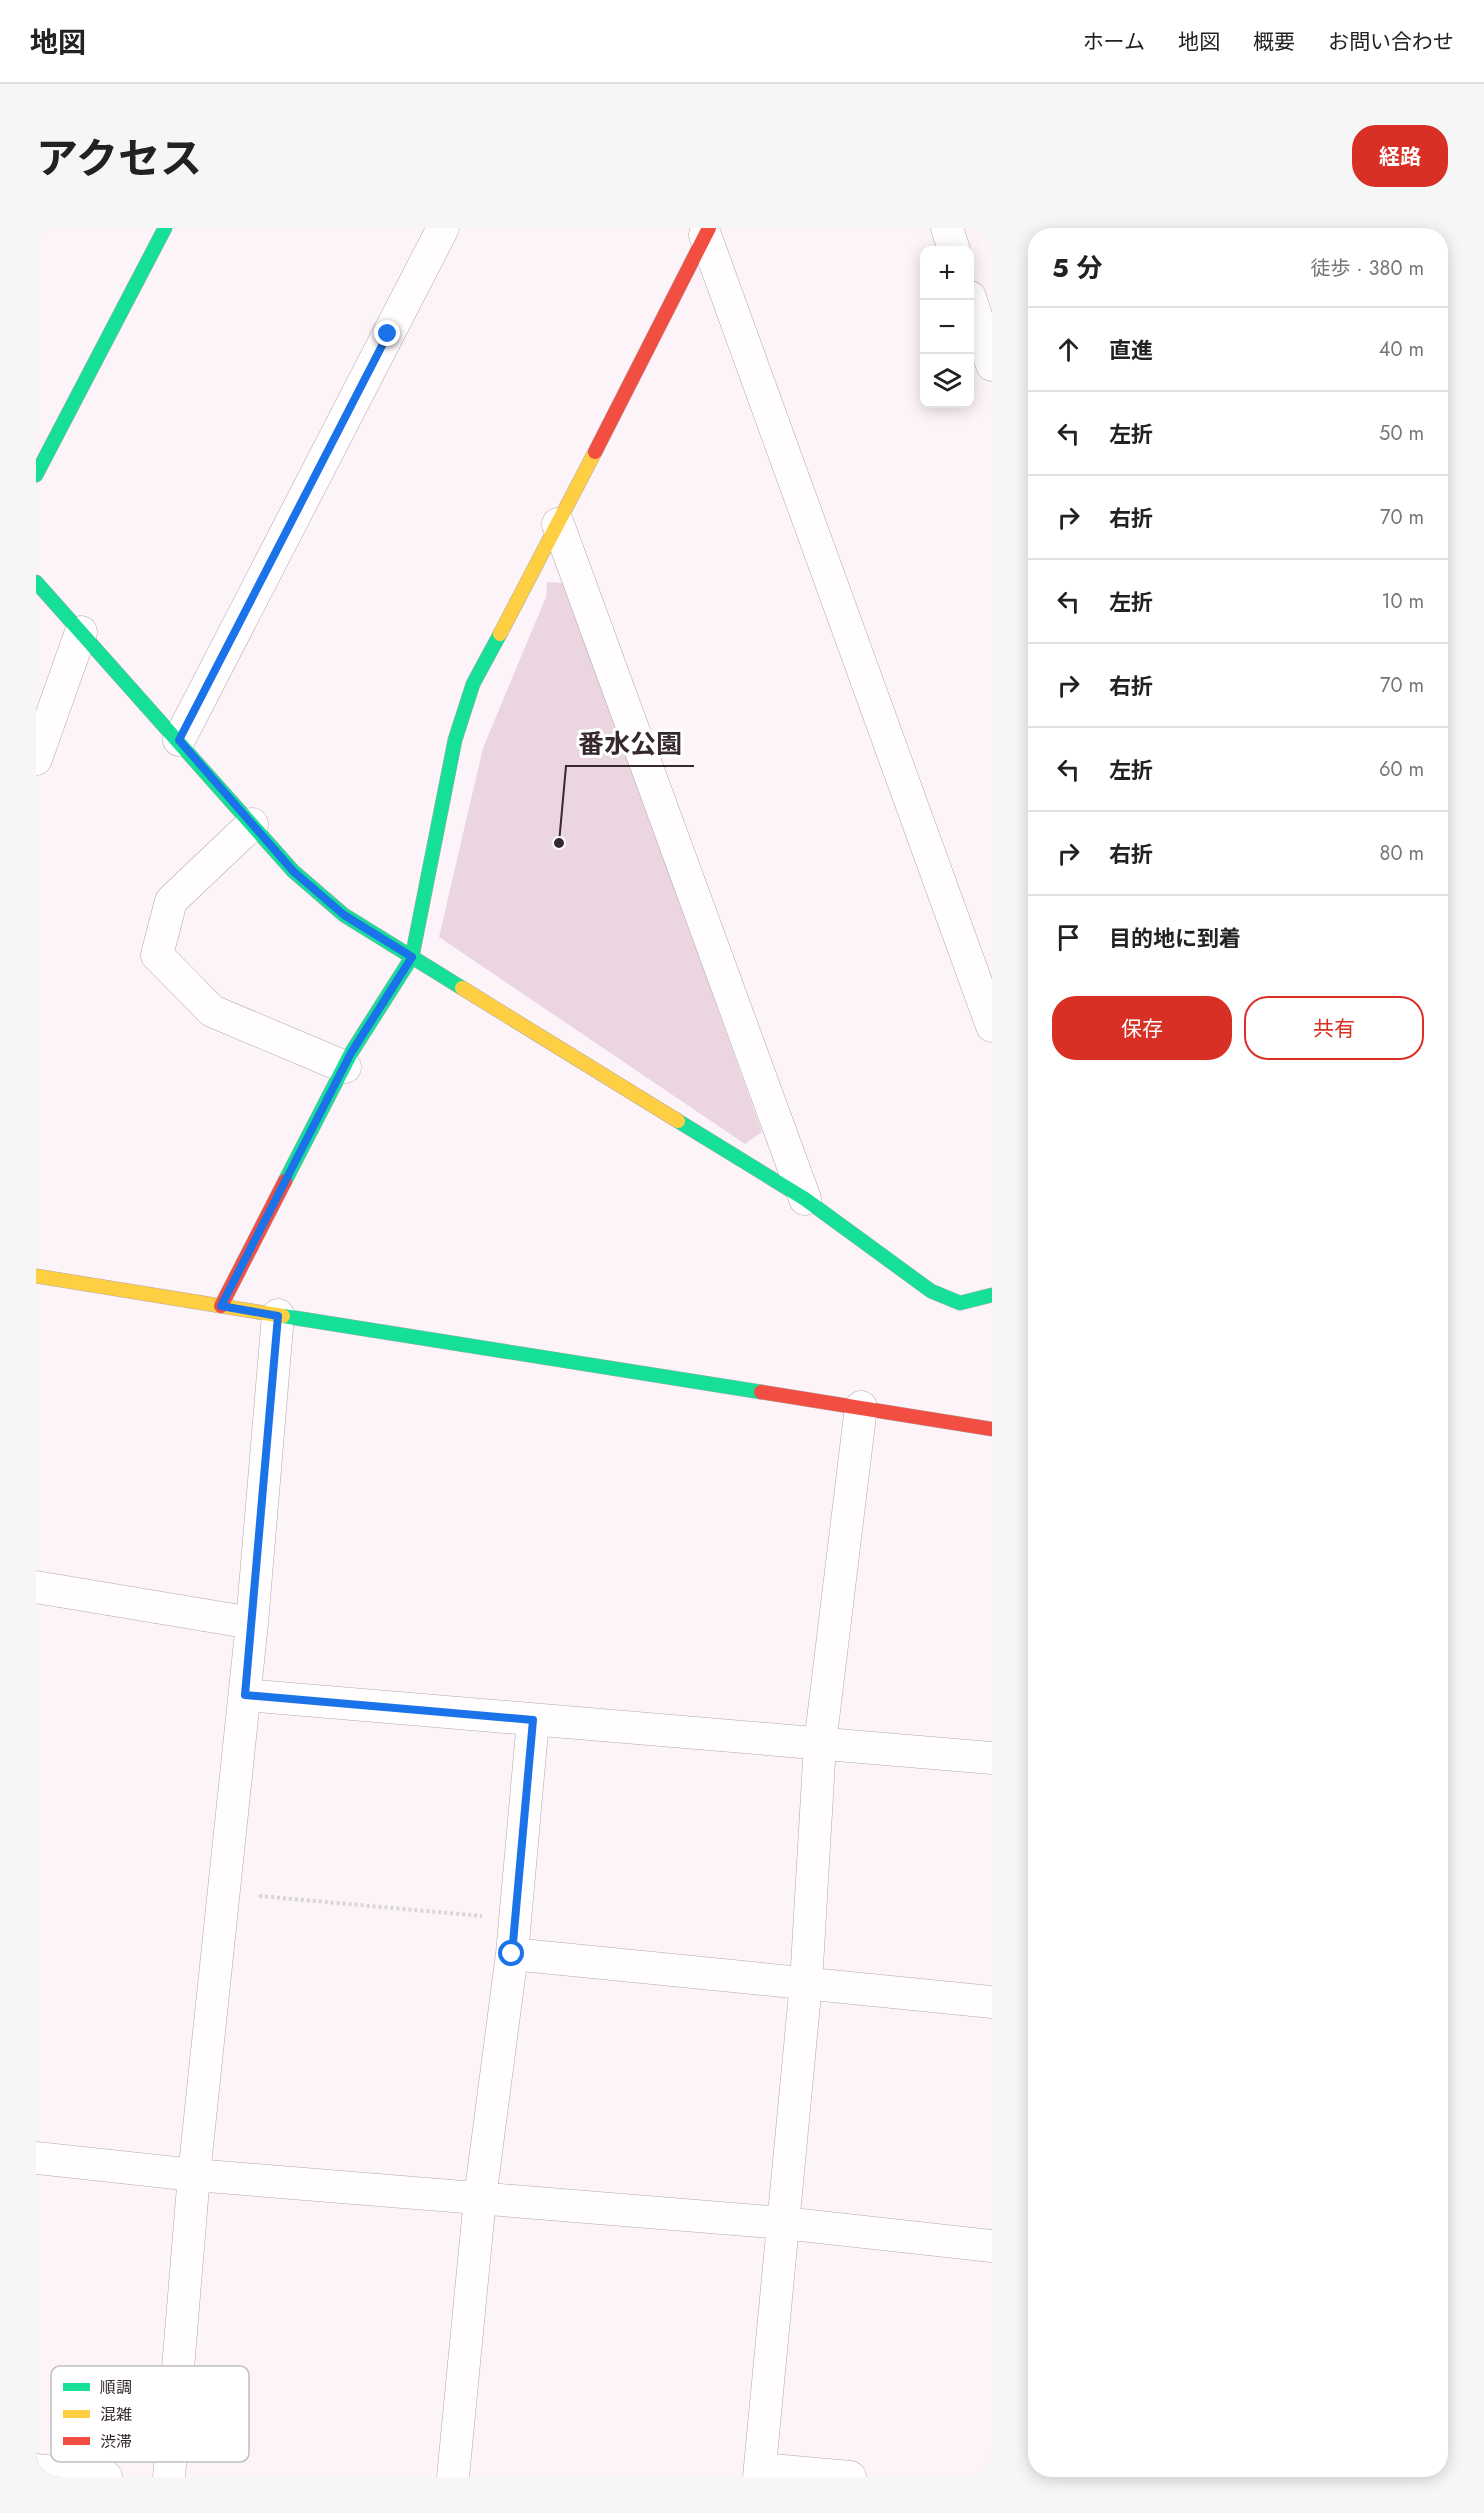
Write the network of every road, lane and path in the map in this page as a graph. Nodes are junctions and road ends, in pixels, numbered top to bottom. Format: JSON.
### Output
{"nodes":[{"id":1,"x":165,"y":228,"type":"edge"},
{"id":2,"x":443,"y":228,"type":"edge"},
{"id":3,"x":947,"y":228,"type":"edge"},
{"id":4,"x":707,"y":231,"type":"edge"},
{"id":5,"x":953,"y":246,"type":"edge"},
{"id":6,"x":970,"y":300,"type":"edge"},
{"id":7,"x":992,"y":365,"type":"edge"},
{"id":8,"x":36,"y":475,"type":"edge"},
{"id":9,"x":558,"y":524,"type":"junction"},
{"id":10,"x":36,"y":582,"type":"edge"},
{"id":11,"x":81,"y":632,"type":"junction"},
{"id":12,"x":179,"y":740,"type":"junction"},
{"id":13,"x":36,"y":759,"type":"edge"},
{"id":14,"x":252,"y":824,"type":"junction"},
{"id":15,"x":412,"y":957,"type":"junction"},
{"id":16,"x":992,"y":1026,"type":"edge"},
{"id":17,"x":345,"y":1067,"type":"junction"},
{"id":18,"x":805,"y":1199,"type":"junction"},
{"id":19,"x":36,"y":1276,"type":"edge"},
{"id":20,"x":992,"y":1295,"type":"edge"},
{"id":21,"x":221,"y":1306,"type":"junction"},
{"id":22,"x":278,"y":1316,"type":"junction"},
{"id":23,"x":861,"y":1407,"type":"junction"},
{"id":24,"x":992,"y":1429,"type":"edge"},
{"id":25,"x":36,"y":1587,"type":"edge"},
{"id":26,"x":252,"y":1623,"type":"junction"},
{"id":27,"x":245,"y":1695,"type":"junction"},
{"id":28,"x":533,"y":1720,"type":"junction"},
{"id":29,"x":820,"y":1744,"type":"junction"},
{"id":30,"x":992,"y":1758,"type":"edge"},
{"id":31,"x":224,"y":1893,"type":"junction"},
{"id":32,"x":515,"y":1918,"type":"junction"},
{"id":33,"x":512,"y":1954,"type":"junction"},
{"id":34,"x":806,"y":1983,"type":"junction"},
{"id":35,"x":992,"y":2002,"type":"edge"},
{"id":36,"x":36,"y":2158,"type":"edge"},
{"id":37,"x":194,"y":2175,"type":"junction"},
{"id":38,"x":480,"y":2198,"type":"junction"},
{"id":39,"x":783,"y":2223,"type":"junction"},
{"id":40,"x":992,"y":2246,"type":"edge"},
{"id":41,"x":178,"y":2366,"type":"edge"},
{"id":42,"x":170,"y":2462,"type":"edge"},
{"id":43,"x":36,"y":2470,"type":"edge"},
{"id":44,"x":759,"y":2473,"type":"edge"},
{"id":45,"x":106,"y":2477,"type":"edge"},
{"id":46,"x":169,"y":2477,"type":"edge"},
{"id":47,"x":453,"y":2477,"type":"edge"},
{"id":48,"x":850,"y":2477,"type":"edge"}],
"edges":[{"from":1,"to":8,"type":"street"},
{"from":2,"to":12,"type":"street"},
{"from":3,"to":5,"type":"street"},
{"from":4,"to":9,"type":"street"},
{"from":4,"to":16,"type":"street"},
{"from":6,"to":7,"type":"street"},
{"from":9,"to":15,"type":"street"},
{"from":9,"to":18,"type":"street"},
{"from":10,"to":11,"type":"street"},
{"from":11,"to":12,"type":"street"},
{"from":11,"to":13,"type":"street"},
{"from":12,"to":14,"type":"street"},
{"from":14,"to":15,"type":"street"},
{"from":14,"to":17,"type":"street"},
{"from":15,"to":17,"type":"street"},
{"from":15,"to":18,"type":"street"},
{"from":17,"to":21,"type":"street"},
{"from":18,"to":20,"type":"street"},
{"from":19,"to":21,"type":"street"},
{"from":21,"to":22,"type":"street"},
{"from":22,"to":23,"type":"street"},
{"from":22,"to":26,"type":"street"},
{"from":23,"to":24,"type":"street"},
{"from":23,"to":29,"type":"street"},
{"from":25,"to":26,"type":"street"},
{"from":26,"to":27,"type":"street"},
{"from":27,"to":28,"type":"street"},
{"from":27,"to":31,"type":"street"},
{"from":28,"to":29,"type":"street"},
{"from":28,"to":32,"type":"street"},
{"from":29,"to":30,"type":"street"},
{"from":29,"to":34,"type":"street"},
{"from":31,"to":32,"type":"path"},
{"from":31,"to":37,"type":"street"},
{"from":32,"to":33,"type":"street"},
{"from":33,"to":34,"type":"street"},
{"from":33,"to":38,"type":"street"},
{"from":34,"to":35,"type":"street"},
{"from":34,"to":39,"type":"street"},
{"from":36,"to":37,"type":"street"},
{"from":37,"to":38,"type":"street"},
{"from":37,"to":41,"type":"street"},
{"from":38,"to":39,"type":"street"},
{"from":38,"to":47,"type":"street"},
{"from":39,"to":40,"type":"street"},
{"from":39,"to":44,"type":"street"},
{"from":42,"to":46,"type":"street"},
{"from":43,"to":45,"type":"street"},
{"from":44,"to":48,"type":"street"}]}
